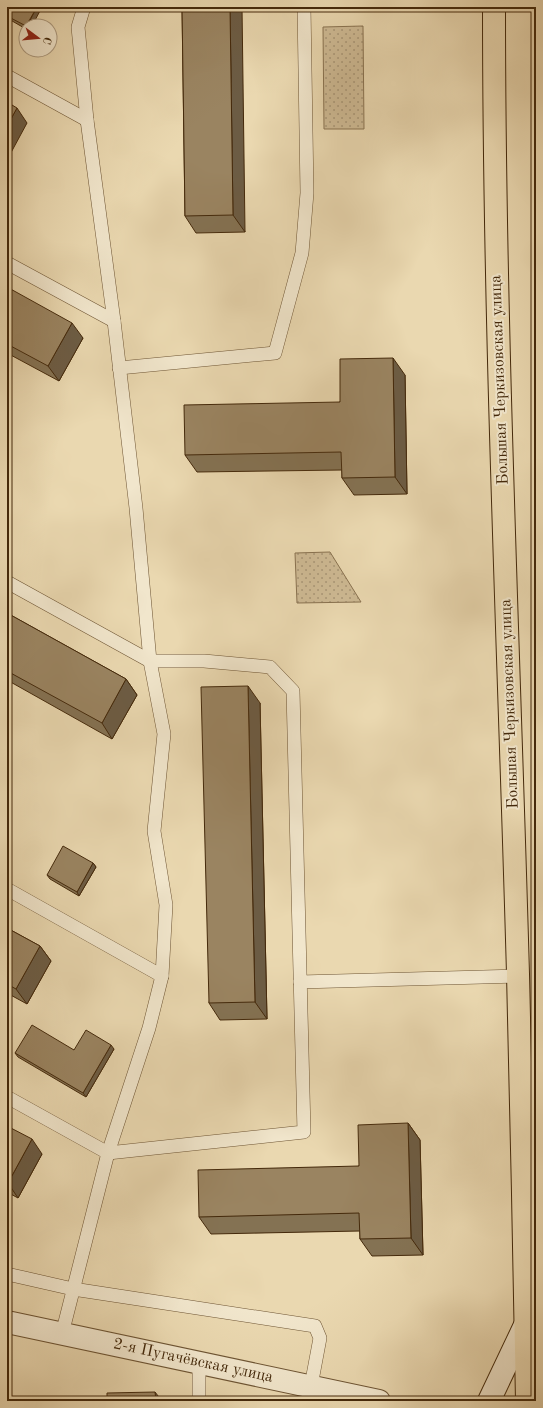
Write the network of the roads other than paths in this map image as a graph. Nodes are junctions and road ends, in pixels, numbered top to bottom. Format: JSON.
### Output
{"nodes":[{"id":1,"x":84,"y":7,"type":"edge"},
{"id":2,"x":304,"y":7,"type":"edge"},
{"id":3,"x":494,"y":7,"type":"edge"},
{"id":4,"x":7,"y":76,"type":"edge"},
{"id":5,"x":87,"y":120,"type":"junction"},
{"id":6,"x":7,"y":263,"type":"edge"},
{"id":7,"x":114,"y":321,"type":"junction"},
{"id":8,"x":119,"y":368,"type":"junction"},
{"id":9,"x":7,"y":582,"type":"edge"},
{"id":10,"x":150,"y":661,"type":"junction"},
{"id":11,"x":7,"y":889,"type":"edge"},
{"id":12,"x":162,"y":976,"type":"junction"},
{"id":13,"x":518,"y":976,"type":"junction"},
{"id":14,"x":300,"y":982,"type":"junction"},
{"id":15,"x":7,"y":1097,"type":"edge"},
{"id":16,"x":108,"y":1153,"type":"junction"},
{"id":17,"x":7,"y":1274,"type":"edge"},
{"id":18,"x":73,"y":1289,"type":"junction"},
{"id":19,"x":7,"y":1322,"type":"edge"},
{"id":20,"x":526,"y":1323,"type":"junction"},
{"id":21,"x":62,"y":1334,"type":"junction"},
{"id":22,"x":199,"y":1362,"type":"junction"},
{"id":23,"x":311,"y":1386,"type":"junction"},
{"id":24,"x":199,"y":1401,"type":"edge"},
{"id":25,"x":379,"y":1401,"type":"edge"},
{"id":26,"x":490,"y":1401,"type":"edge"},
{"id":27,"x":527,"y":1401,"type":"edge"}],
"edges":[{"from":1,"to":5,"type":"lane"},
{"from":2,"to":8,"type":"lane"},
{"from":3,"to":13,"type":"main road","name":"Большая Черкизовская улица"},
{"from":4,"to":5,"type":"lane"},
{"from":5,"to":7,"type":"lane"},
{"from":6,"to":7,"type":"lane"},
{"from":7,"to":8,"type":"lane"},
{"from":8,"to":10,"type":"lane"},
{"from":9,"to":10,"type":"lane"},
{"from":10,"to":12,"type":"lane"},
{"from":10,"to":14,"type":"lane"},
{"from":11,"to":12,"type":"lane"},
{"from":12,"to":16,"type":"lane"},
{"from":13,"to":14,"type":"lane"},
{"from":13,"to":20,"type":"main road","name":"Большая Черкизовская улица"},
{"from":14,"to":16,"type":"lane"},
{"from":15,"to":16,"type":"lane"},
{"from":16,"to":18,"type":"lane"},
{"from":17,"to":18,"type":"lane"},
{"from":18,"to":21,"type":"lane"},
{"from":18,"to":23,"type":"lane"},
{"from":19,"to":21,"type":"street","name":"2-я Пугачёвская улица"},
{"from":20,"to":26,"type":"street"},
{"from":20,"to":27,"type":"main road","name":"Большая Черкизовская улица"},
{"from":21,"to":22,"type":"street","name":"2-я Пугачёвская улица"},
{"from":22,"to":23,"type":"street","name":"2-я Пугачёвская улица"},
{"from":22,"to":24,"type":"lane"},
{"from":23,"to":25,"type":"street","name":"2-я Пугачёвская улица"}]}
